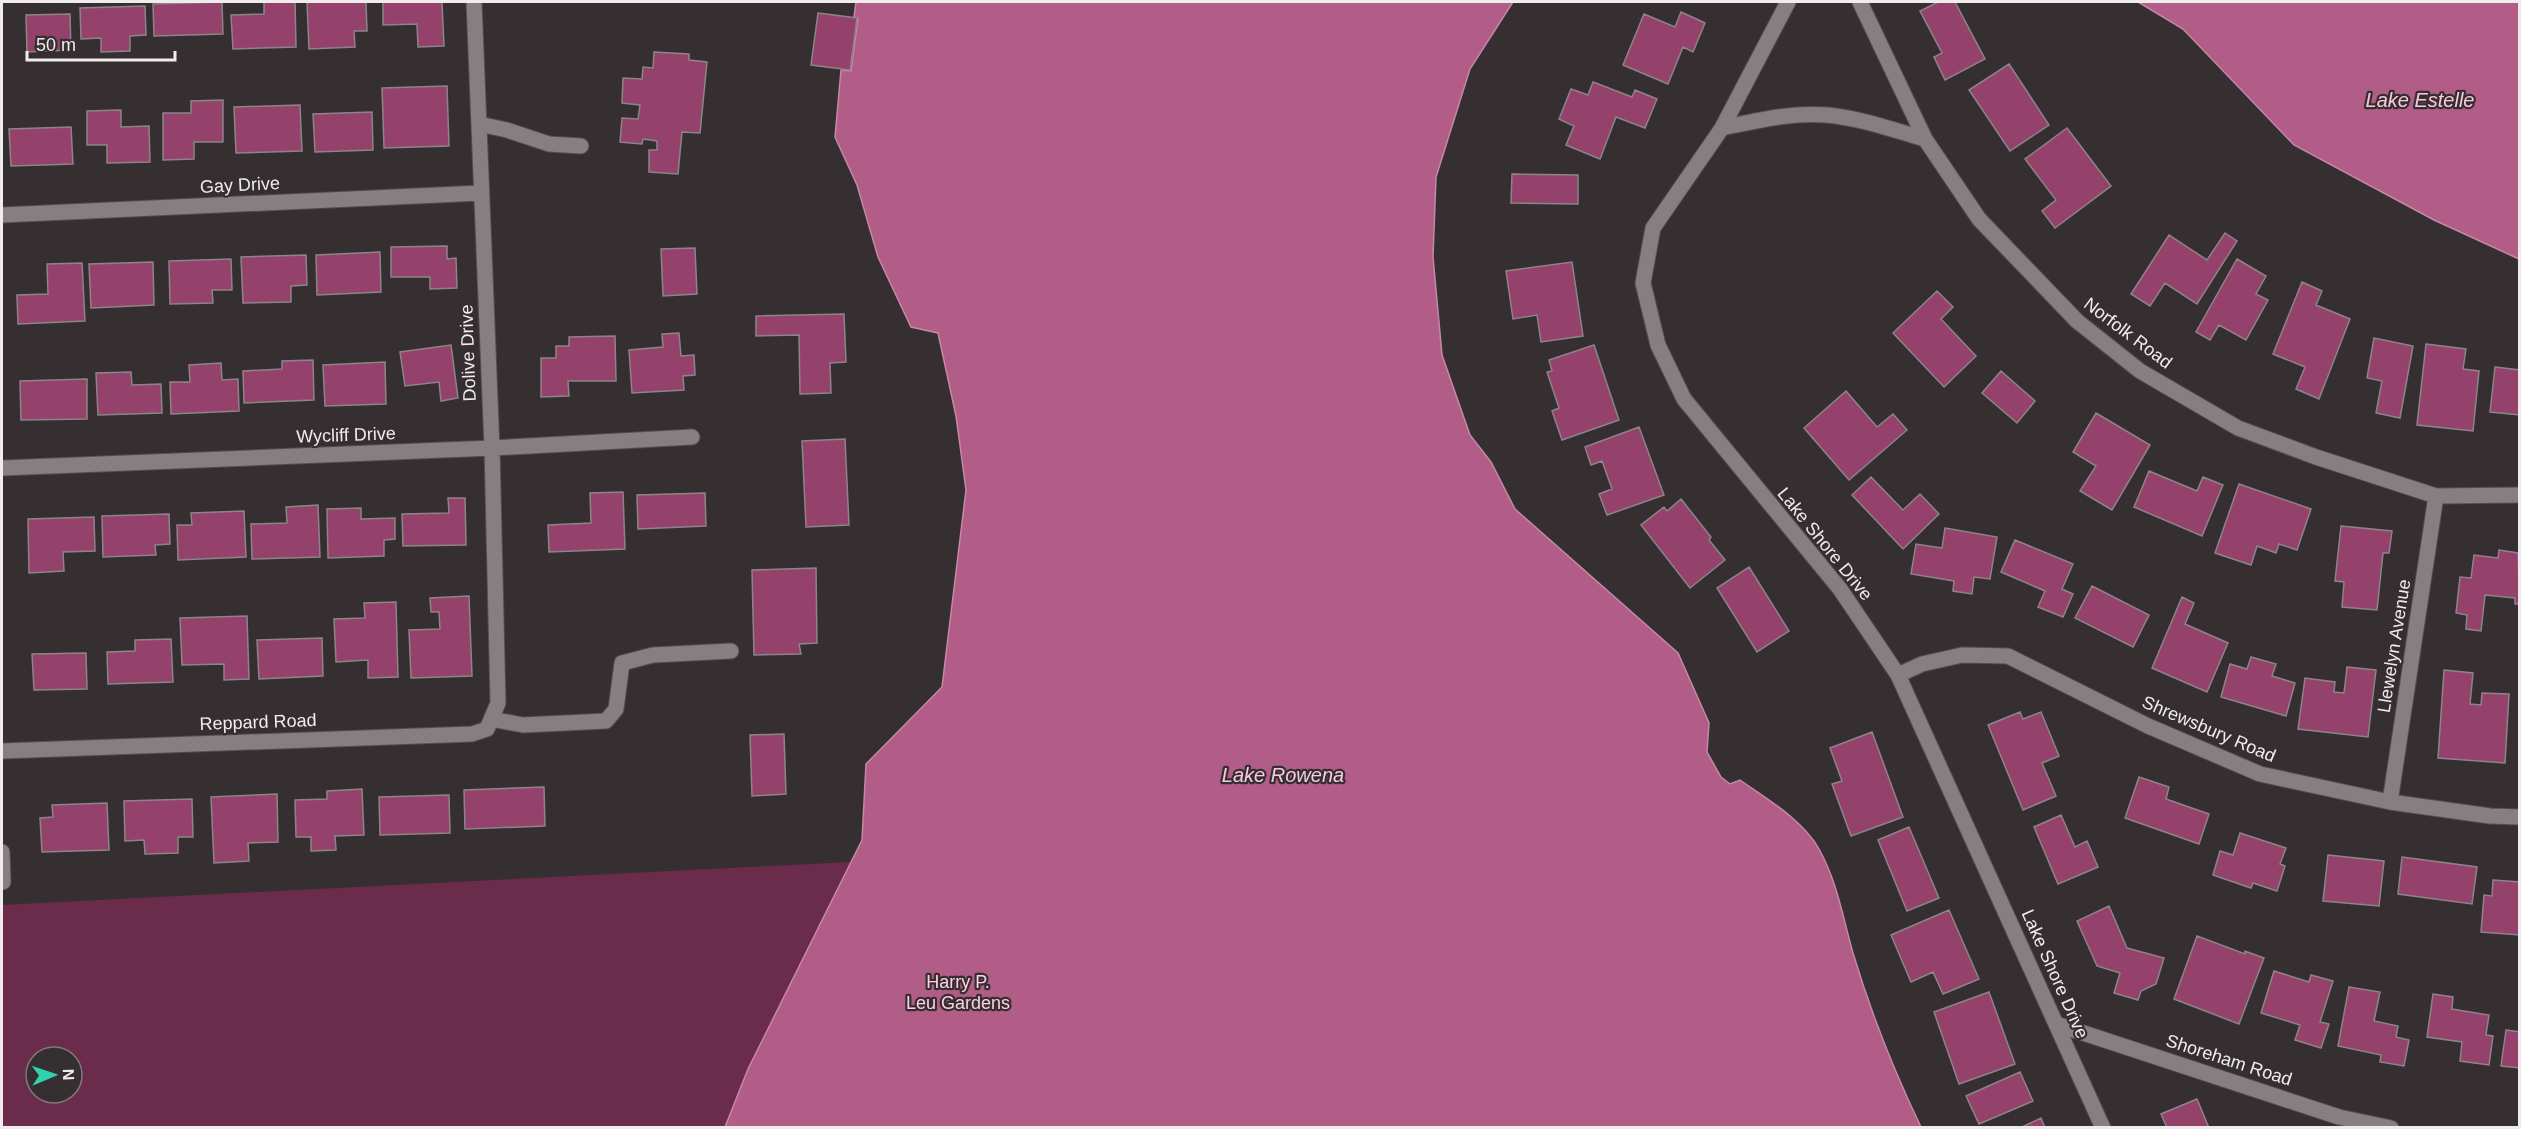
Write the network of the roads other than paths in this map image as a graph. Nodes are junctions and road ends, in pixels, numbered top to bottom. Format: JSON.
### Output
{"nodes":[{"id":1,"x":474,"y":2,"type":"edge"},
{"id":2,"x":1788,"y":2,"type":"edge"},
{"id":3,"x":1860,"y":2,"type":"edge"},
{"id":4,"x":478,"y":124,"type":"junction"},
{"id":5,"x":1722,"y":128,"type":"junction"},
{"id":6,"x":1925,"y":139,"type":"junction"},
{"id":7,"x":581,"y":146,"type":"dead end"},
{"id":8,"x":481,"y":193,"type":"junction"},
{"id":9,"x":2,"y":215,"type":"edge"},
{"id":10,"x":692,"y":437,"type":"dead end"},
{"id":11,"x":492,"y":448,"type":"junction"},
{"id":12,"x":2,"y":468,"type":"edge"},
{"id":13,"x":2520,"y":495,"type":"edge"},
{"id":14,"x":2436,"y":496,"type":"junction"},
{"id":15,"x":731,"y":651,"type":"dead end"},
{"id":16,"x":1898,"y":675,"type":"junction"},
{"id":17,"x":491,"y":719,"type":"junction"},
{"id":18,"x":2,"y":751,"type":"edge"},
{"id":19,"x":2390,"y":802,"type":"junction"},
{"id":20,"x":2520,"y":817,"type":"edge"},
{"id":21,"x":2,"y":852,"type":"edge"},
{"id":22,"x":3,"y":882,"type":"edge"},
{"id":23,"x":2056,"y":1024,"type":"junction"},
{"id":24,"x":2103,"y":1128,"type":"edge"},
{"id":25,"x":2391,"y":1128,"type":"edge"}],
"edges":[{"from":1,"to":4,"type":"street","name":"Dolive Drive"},
{"from":2,"to":5,"type":"street","name":"Lake Shore Drive"},
{"from":3,"to":6,"type":"street","name":"Norfolk Road"},
{"from":4,"to":7,"type":"street"},
{"from":4,"to":8,"type":"street","name":"Dolive Drive"},
{"from":5,"to":6,"type":"street"},
{"from":5,"to":16,"type":"street","name":"Lake Shore Drive"},
{"from":6,"to":14,"type":"street","name":"Norfolk Road"},
{"from":8,"to":9,"type":"street","name":"Gay Drive"},
{"from":8,"to":11,"type":"street","name":"Dolive Drive"},
{"from":10,"to":11,"type":"street","name":"Wycliff Drive"},
{"from":11,"to":12,"type":"street","name":"Wycliff Drive"},
{"from":11,"to":17,"type":"street","name":"Dolive Drive"},
{"from":13,"to":14,"type":"street","name":"Norfolk Road"},
{"from":14,"to":19,"type":"street","name":"Llewelyn Avenue"},
{"from":15,"to":17,"type":"street"},
{"from":16,"to":19,"type":"street","name":"Shrewsbury Road"},
{"from":16,"to":23,"type":"street","name":"Lake Shore Drive"},
{"from":17,"to":18,"type":"street","name":"Reppard Road"},
{"from":19,"to":20,"type":"street","name":"Shrewsbury Road"},
{"from":21,"to":22,"type":"street"},
{"from":23,"to":24,"type":"street","name":"Lake Shore Drive"},
{"from":23,"to":25,"type":"street","name":"Shoreham Road"}]}
